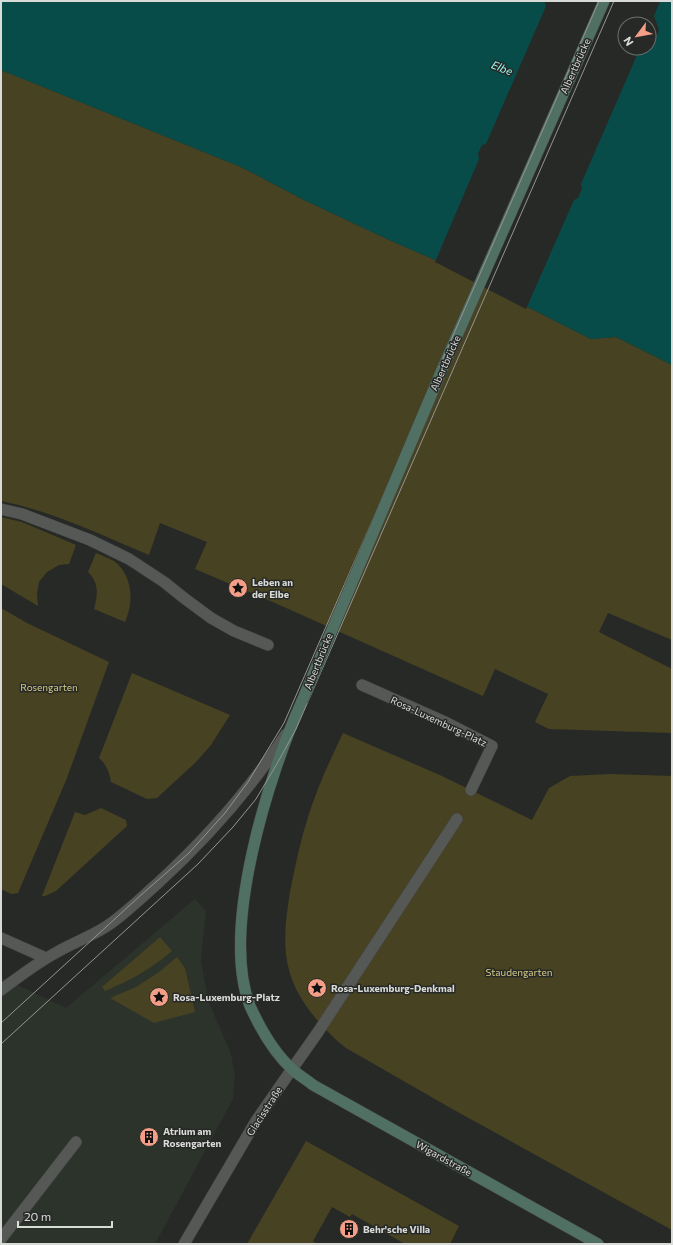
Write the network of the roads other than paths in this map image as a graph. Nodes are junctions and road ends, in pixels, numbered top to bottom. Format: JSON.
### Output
{"nodes":[{"id":1,"x":604,"y":1,"type":"edge"},
{"id":2,"x":1,"y":509,"type":"edge"},
{"id":3,"x":268,"y":645,"type":"dead end"},
{"id":4,"x":362,"y":685,"type":"dead end"},
{"id":5,"x":291,"y":726,"type":"junction"},
{"id":6,"x":471,"y":790,"type":"dead end"},
{"id":7,"x":457,"y":819,"type":"dead end"},
{"id":8,"x":1,"y":938,"type":"edge"},
{"id":9,"x":46,"y":958,"type":"junction"},
{"id":10,"x":1,"y":990,"type":"edge"},
{"id":11,"x":292,"y":1069,"type":"junction"},
{"id":12,"x":76,"y":1142,"type":"dead end"},
{"id":13,"x":1,"y":1239,"type":"edge"},
{"id":14,"x":184,"y":1244,"type":"edge"},
{"id":15,"x":598,"y":1244,"type":"edge"}],
"edges":[{"from":1,"to":5,"type":"main road","name":"Albertbrücke","bridge":true},
{"from":2,"to":3,"type":"street"},
{"from":4,"to":6,"type":"street","name":"Rosa-Luxemburg-Platz"},
{"from":5,"to":9,"type":"street"},
{"from":5,"to":11,"type":"main road"},
{"from":7,"to":11,"type":"street"},
{"from":8,"to":9,"type":"street"},
{"from":9,"to":10,"type":"street"},
{"from":11,"to":14,"type":"street","name":"Glacisstraße"},
{"from":11,"to":15,"type":"main road","name":"Wigardstraße"},
{"from":12,"to":13,"type":"street"}]}
